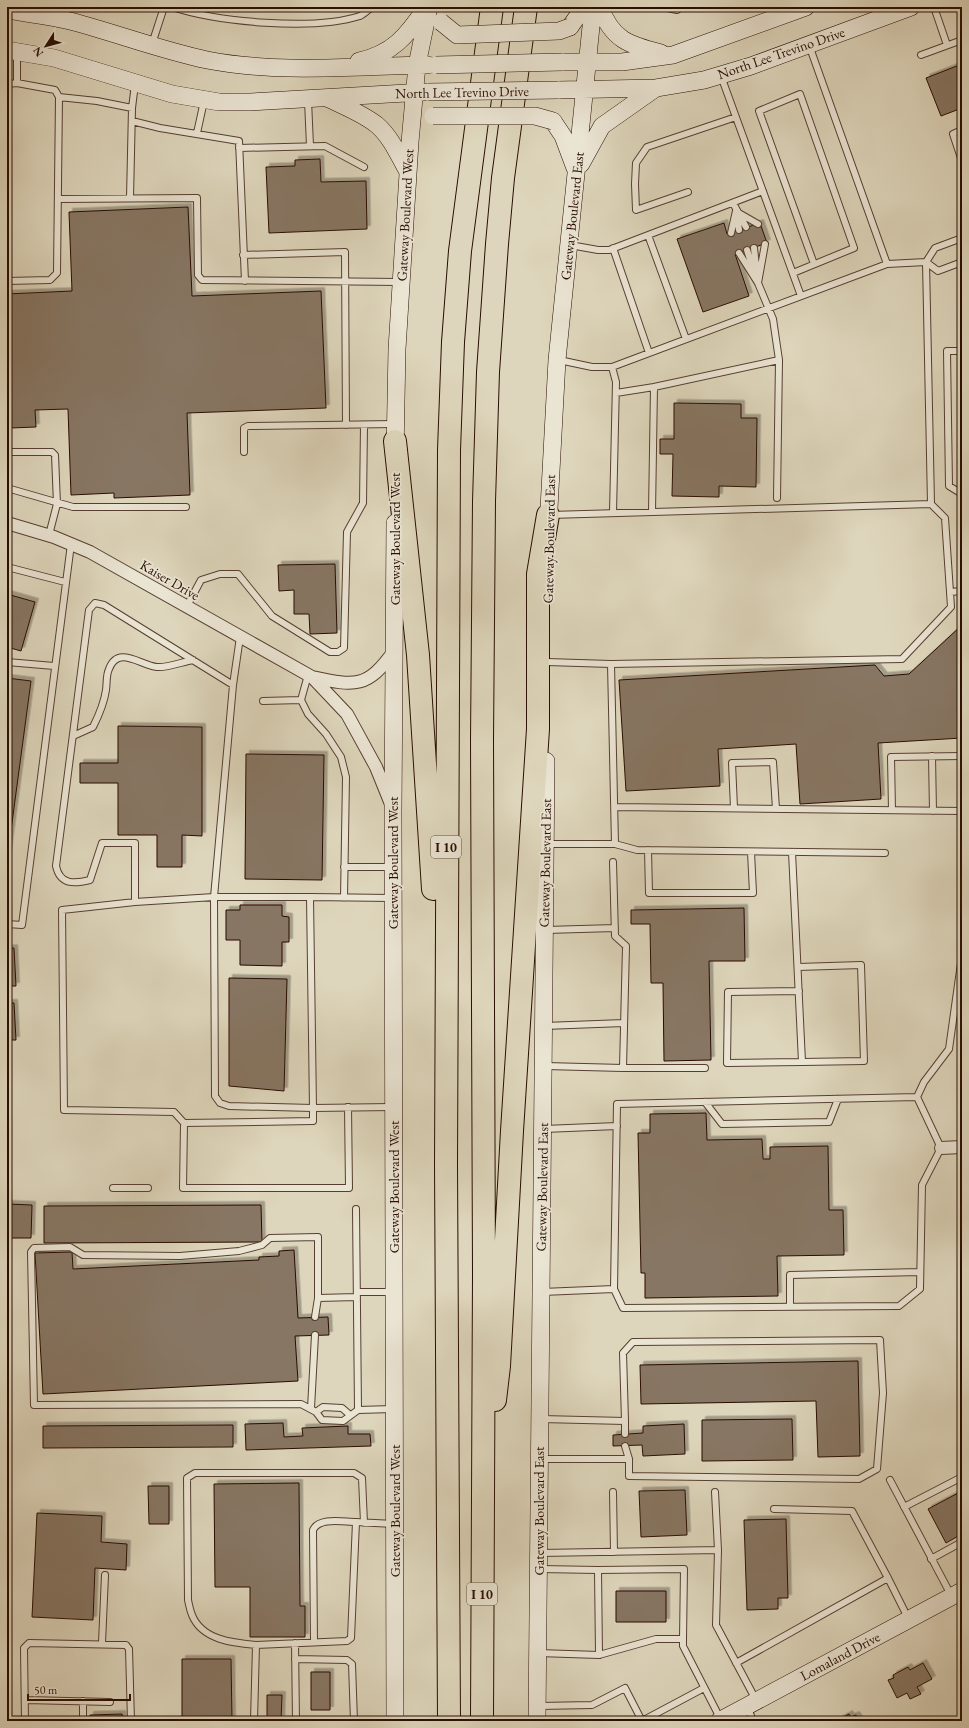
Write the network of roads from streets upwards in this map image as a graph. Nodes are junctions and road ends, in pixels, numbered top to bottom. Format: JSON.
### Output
{"nodes":[{"id":1,"x":428,"y":7,"type":"edge"},
{"id":2,"x":433,"y":7,"type":"edge"},
{"id":3,"x":492,"y":7,"type":"edge"},
{"id":4,"x":526,"y":7,"type":"edge"},
{"id":5,"x":584,"y":7,"type":"edge"},
{"id":6,"x":593,"y":7,"type":"edge"},
{"id":7,"x":600,"y":7,"type":"edge"},
{"id":8,"x":803,"y":7,"type":"edge"},
{"id":9,"x":911,"y":7,"type":"edge"},
{"id":10,"x":7,"y":10,"type":"edge"},
{"id":11,"x":31,"y":11,"type":"edge"},
{"id":12,"x":12,"y":51,"type":"edge"},
{"id":13,"x":673,"y":55,"type":"junction"},
{"id":14,"x":586,"y":62,"type":"junction"},
{"id":15,"x":417,"y":65,"type":"junction"},
{"id":16,"x":328,"y":68,"type":"junction"},
{"id":17,"x":656,"y":88,"type":"junction"},
{"id":18,"x":585,"y":90,"type":"junction"},
{"id":19,"x":421,"y":92,"type":"junction"},
{"id":20,"x":316,"y":97,"type":"junction"},
{"id":21,"x":410,"y":142,"type":"junction"},
{"id":22,"x":577,"y":172,"type":"junction"},
{"id":23,"x":408,"y":173,"type":"junction"},
{"id":24,"x":395,"y":433,"type":"junction"},
{"id":25,"x":548,"y":515,"type":"junction"},
{"id":26,"x":7,"y":523,"type":"edge"},
{"id":27,"x":395,"y":650,"type":"junction"},
{"id":28,"x":310,"y":676,"type":"junction"},
{"id":29,"x":393,"y":811,"type":"junction"},
{"id":30,"x":962,"y":1147,"type":"edge"},
{"id":31,"x":941,"y":1148,"type":"road end"},
{"id":32,"x":446,"y":1164,"type":"junction"},
{"id":33,"x":482,"y":1499,"type":"junction"},
{"id":34,"x":957,"y":1594,"type":"edge"},
{"id":35,"x":752,"y":1709,"type":"edge"},
{"id":36,"x":537,"y":1714,"type":"edge"},
{"id":37,"x":396,"y":1720,"type":"edge"},
{"id":38,"x":720,"y":1720,"type":"edge"},
{"id":39,"x":449,"y":1721,"type":"edge"},
{"id":40,"x":482,"y":1721,"type":"edge"}],
"edges":[{"from":1,"to":15,"type":"main road","name":"Gateway Boulevard West"},
{"from":1,"to":16,"type":"main road"},
{"from":2,"to":5,"type":"main road","bridge":true},
{"from":3,"to":32,"type":"highway","number":"I 10"},
{"from":4,"to":33,"type":"highway","number":"I 10"},
{"from":6,"to":14,"type":"main road","name":"Gateway Boulevard East"},
{"from":7,"to":13,"type":"main road"},
{"from":8,"to":13,"type":"main road","name":"North Lee Trevino Drive"},
{"from":9,"to":17,"type":"main road","name":"North Lee Trevino Drive"},
{"from":10,"to":11,"type":"main road","name":"North Lee Trevino Drive"},
{"from":11,"to":16,"type":"main road","name":"North Lee Trevino Drive"},
{"from":12,"to":20,"type":"main road","name":"North Lee Trevino Drive"},
{"from":13,"to":14,"type":"main road","name":"North Lee Trevino Drive"},
{"from":14,"to":15,"type":"main road","name":"North Lee Trevino Drive","bridge":true},
{"from":14,"to":18,"type":"main road","name":"Gateway Boulevard East"},
{"from":15,"to":16,"type":"main road","name":"North Lee Trevino Drive"},
{"from":15,"to":19,"type":"main road","name":"Gateway Boulevard West"},
{"from":17,"to":18,"type":"main road","name":"North Lee Trevino Drive"},
{"from":17,"to":22,"type":"main road"},
{"from":18,"to":19,"type":"main road","name":"North Lee Trevino Drive","bridge":true},
{"from":18,"to":22,"type":"main road","name":"Gateway Boulevard East"},
{"from":19,"to":20,"type":"main road","name":"North Lee Trevino Drive"},
{"from":19,"to":21,"type":"main road","name":"Gateway Boulevard West"},
{"from":20,"to":23,"type":"main road"},
{"from":21,"to":22,"type":"main road","bridge":true},
{"from":21,"to":23,"type":"main road","name":"Gateway Boulevard West"},
{"from":22,"to":25,"type":"main road","name":"Gateway Boulevard East"},
{"from":23,"to":24,"type":"main road","name":"Gateway Boulevard West"},
{"from":24,"to":27,"type":"main road","name":"Gateway Boulevard West"},
{"from":24,"to":32,"type":"highway"},
{"from":25,"to":33,"type":"highway"},
{"from":25,"to":36,"type":"main road","name":"Gateway Boulevard East"},
{"from":26,"to":28,"type":"street","name":"Kaiser Drive"},
{"from":27,"to":28,"type":"street","name":"Kaiser Drive"},
{"from":27,"to":29,"type":"main road","name":"Gateway Boulevard West"},
{"from":28,"to":29,"type":"street","name":"Kaiser Drive"},
{"from":29,"to":37,"type":"main road","name":"Gateway Boulevard West"},
{"from":30,"to":31,"type":"street"},
{"from":32,"to":39,"type":"highway","number":"I 10"},
{"from":33,"to":40,"type":"highway","number":"I 10"},
{"from":34,"to":35,"type":"main road","name":"Lomaland Drive"},
{"from":35,"to":38,"type":"main road","name":"Lomaland Drive"}]}
